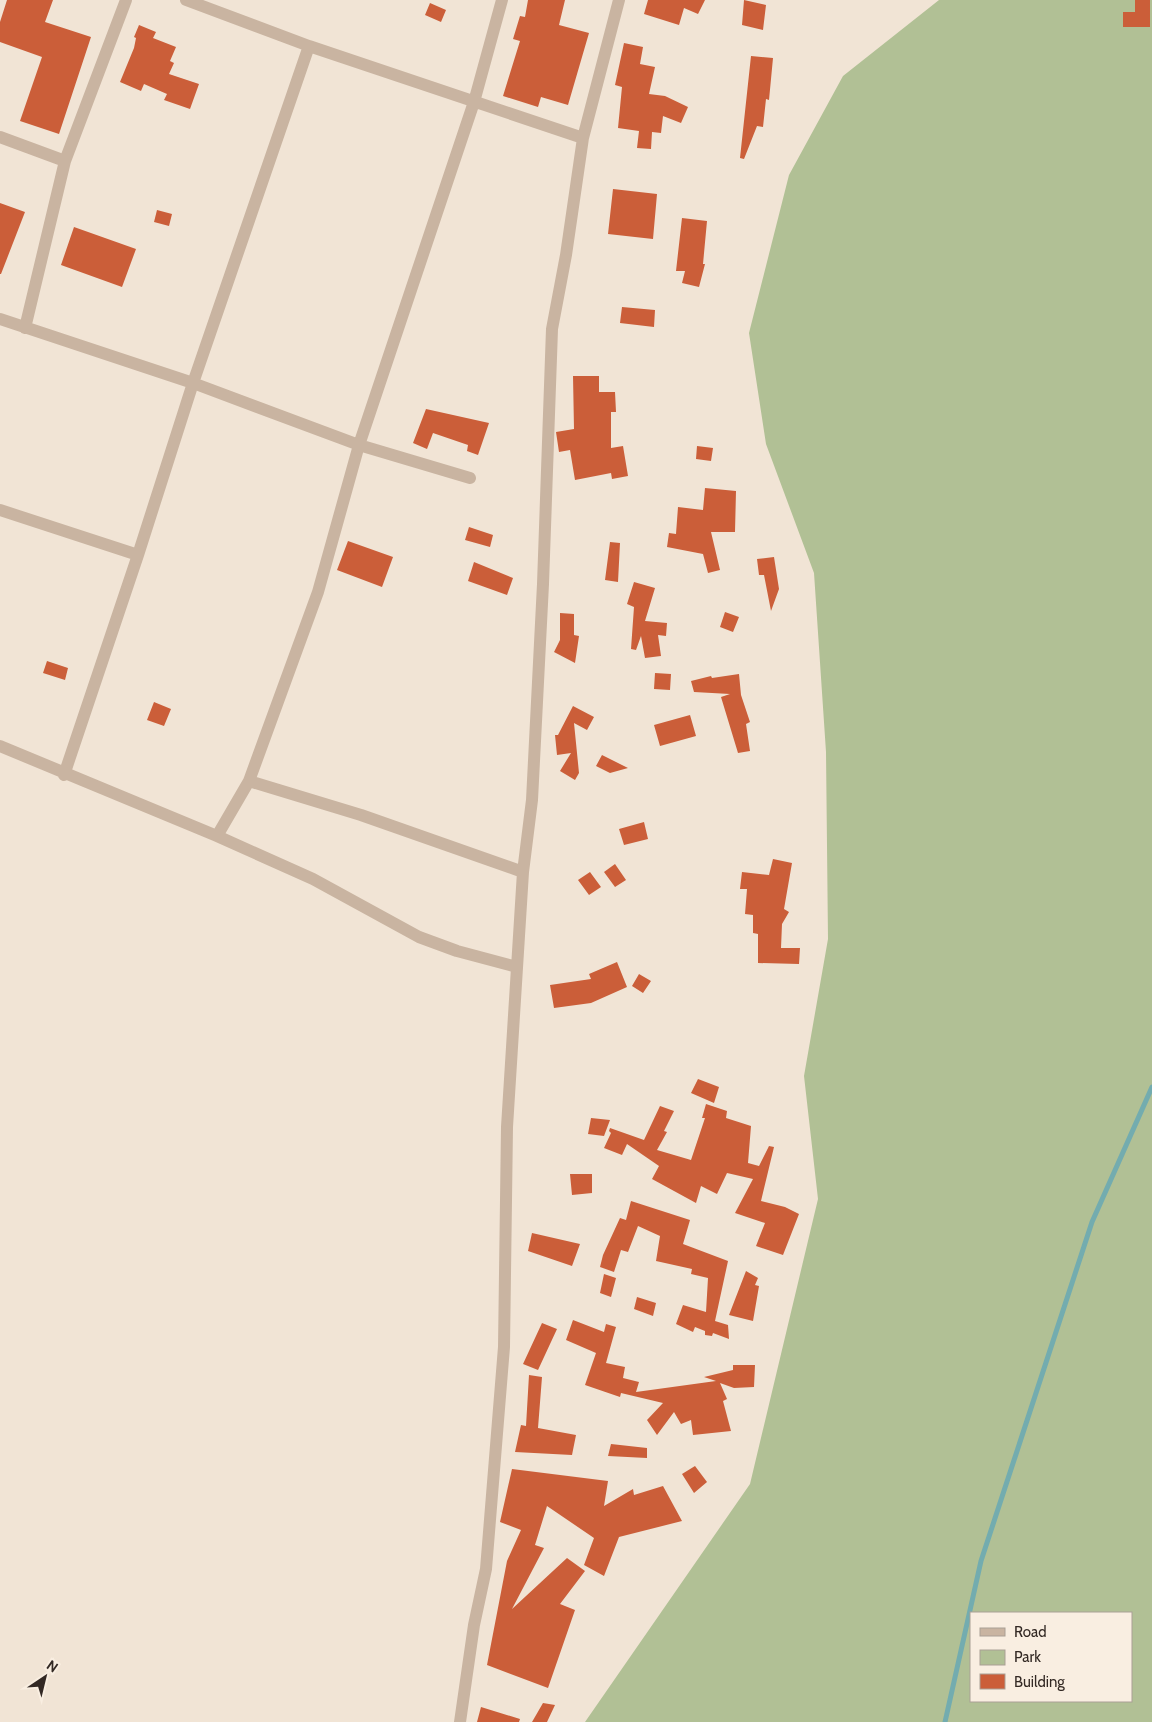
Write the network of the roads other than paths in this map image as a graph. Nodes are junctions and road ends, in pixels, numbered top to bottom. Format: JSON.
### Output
{"nodes":[{"id":1,"x":126,"y":0,"type":"edge"},
{"id":2,"x":186,"y":0,"type":"edge"},
{"id":3,"x":502,"y":0,"type":"edge"},
{"id":4,"x":619,"y":0,"type":"edge"},
{"id":5,"x":309,"y":46,"type":"junction"},
{"id":6,"x":474,"y":102,"type":"junction"},
{"id":7,"x":0,"y":137,"type":"edge"},
{"id":8,"x":584,"y":138,"type":"junction"},
{"id":9,"x":66,"y":161,"type":"junction"},
{"id":10,"x":0,"y":319,"type":"edge"},
{"id":11,"x":25,"y":328,"type":"junction"},
{"id":12,"x":193,"y":383,"type":"junction"},
{"id":13,"x":359,"y":445,"type":"junction"},
{"id":14,"x":470,"y":478,"type":"dead end"},
{"id":15,"x":0,"y":510,"type":"edge"},
{"id":16,"x":138,"y":555,"type":"junction"},
{"id":17,"x":0,"y":746,"type":"edge"},
{"id":18,"x":64,"y":775,"type":"junction"},
{"id":19,"x":249,"y":781,"type":"junction"},
{"id":20,"x":217,"y":836,"type":"junction"},
{"id":21,"x":523,"y":872,"type":"junction"},
{"id":22,"x":517,"y":967,"type":"junction"},
{"id":23,"x":460,"y":1722,"type":"edge"}],
"edges":[{"from":1,"to":9,"type":"street"},
{"from":2,"to":5,"type":"street"},
{"from":3,"to":6,"type":"street"},
{"from":4,"to":8,"type":"street"},
{"from":5,"to":6,"type":"street"},
{"from":5,"to":12,"type":"street"},
{"from":6,"to":8,"type":"street"},
{"from":6,"to":13,"type":"street"},
{"from":7,"to":9,"type":"street"},
{"from":8,"to":21,"type":"street"},
{"from":9,"to":11,"type":"street"},
{"from":10,"to":11,"type":"street"},
{"from":11,"to":12,"type":"street"},
{"from":12,"to":13,"type":"street"},
{"from":12,"to":16,"type":"street"},
{"from":13,"to":14,"type":"street"},
{"from":13,"to":19,"type":"street"},
{"from":15,"to":16,"type":"street"},
{"from":16,"to":18,"type":"street"},
{"from":17,"to":18,"type":"street"},
{"from":18,"to":20,"type":"street"},
{"from":19,"to":20,"type":"street"},
{"from":19,"to":21,"type":"street"},
{"from":20,"to":22,"type":"street"},
{"from":21,"to":22,"type":"street"},
{"from":22,"to":23,"type":"street"}]}
